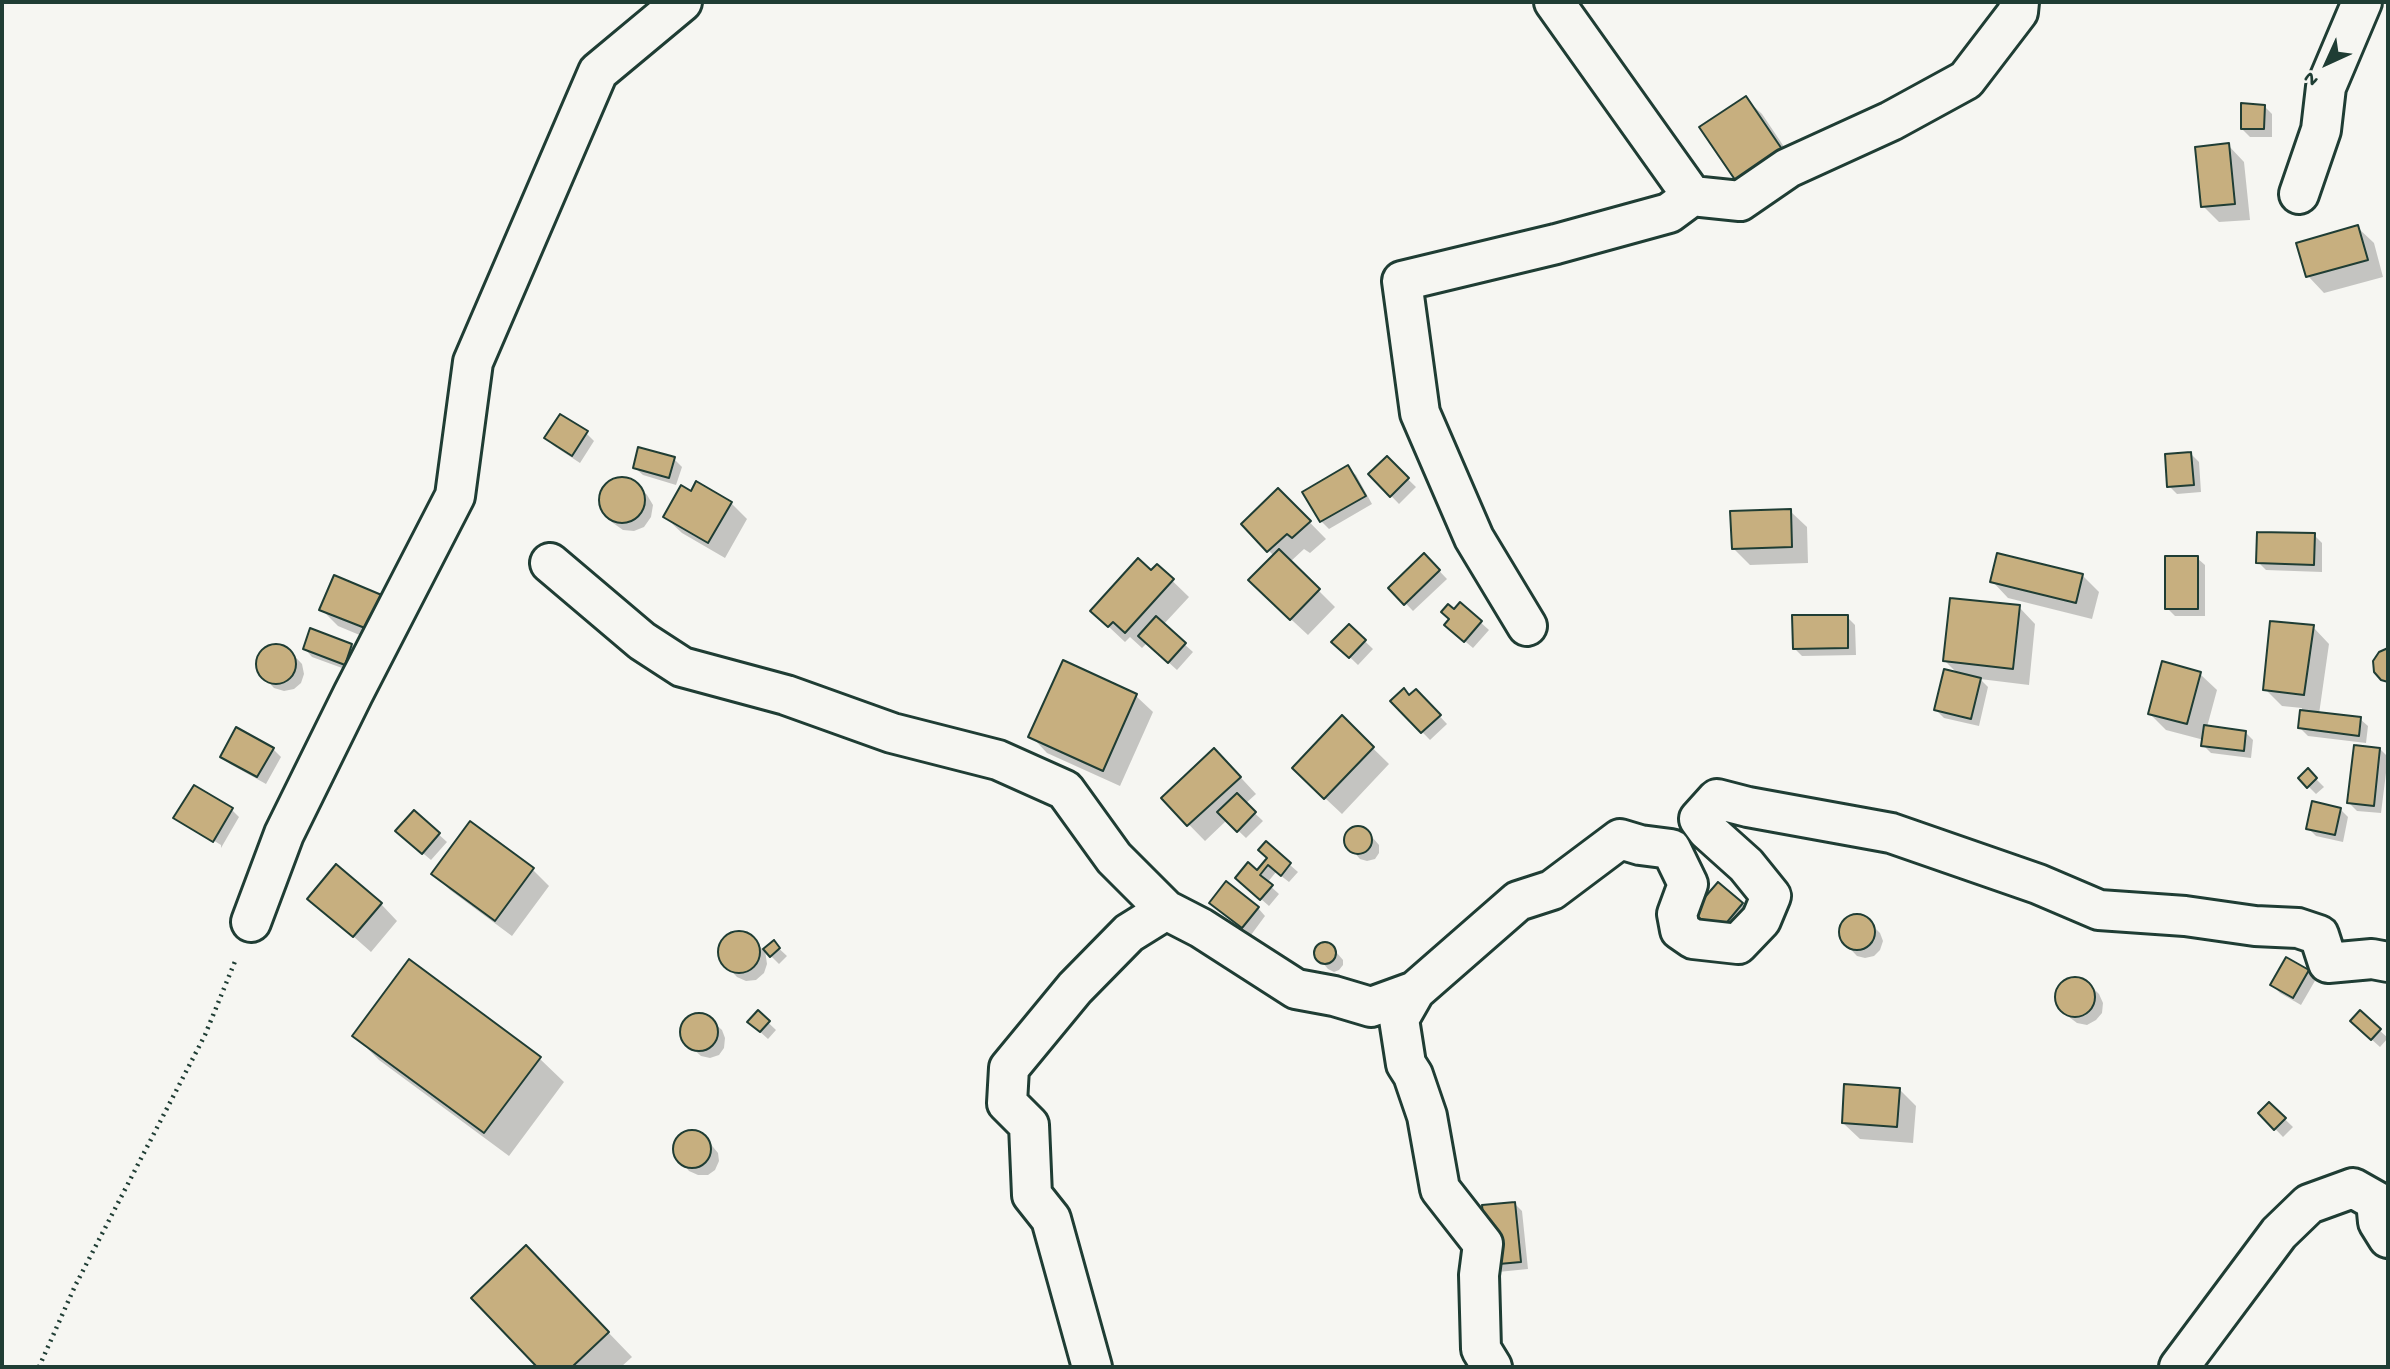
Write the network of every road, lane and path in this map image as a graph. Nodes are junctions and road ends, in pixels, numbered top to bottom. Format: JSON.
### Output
{"nodes":[{"id":1,"x":682,"y":2,"type":"edge"},
{"id":2,"x":1554,"y":2,"type":"edge"},
{"id":3,"x":2019,"y":2,"type":"edge"},
{"id":4,"x":2362,"y":2,"type":"edge"},
{"id":5,"x":2299,"y":194,"type":"dead end"},
{"id":6,"x":1692,"y":196,"type":"junction"},
{"id":7,"x":550,"y":563,"type":"dead end"},
{"id":8,"x":1527,"y":626,"type":"dead end"},
{"id":9,"x":1166,"y":910,"type":"junction"},
{"id":10,"x":251,"y":922,"type":"joint"},
{"id":11,"x":2388,"y":962,"type":"edge"},
{"id":12,"x":1415,"y":991,"type":"junction"},
{"id":13,"x":2388,"y":1238,"type":"edge"},
{"id":14,"x":39,"y":1367,"type":"edge"},
{"id":15,"x":1092,"y":1367,"type":"edge"},
{"id":16,"x":1492,"y":1367,"type":"edge"},
{"id":17,"x":2179,"y":1367,"type":"edge"}],
"edges":[{"from":1,"to":10,"type":"street"},
{"from":2,"to":6,"type":"street"},
{"from":3,"to":6,"type":"street"},
{"from":4,"to":5,"type":"street"},
{"from":6,"to":8,"type":"street"},
{"from":7,"to":9,"type":"street"},
{"from":9,"to":12,"type":"street"},
{"from":9,"to":15,"type":"street"},
{"from":10,"to":14,"type":"path"},
{"from":11,"to":12,"type":"street"},
{"from":12,"to":16,"type":"street"},
{"from":13,"to":17,"type":"street"}]}
